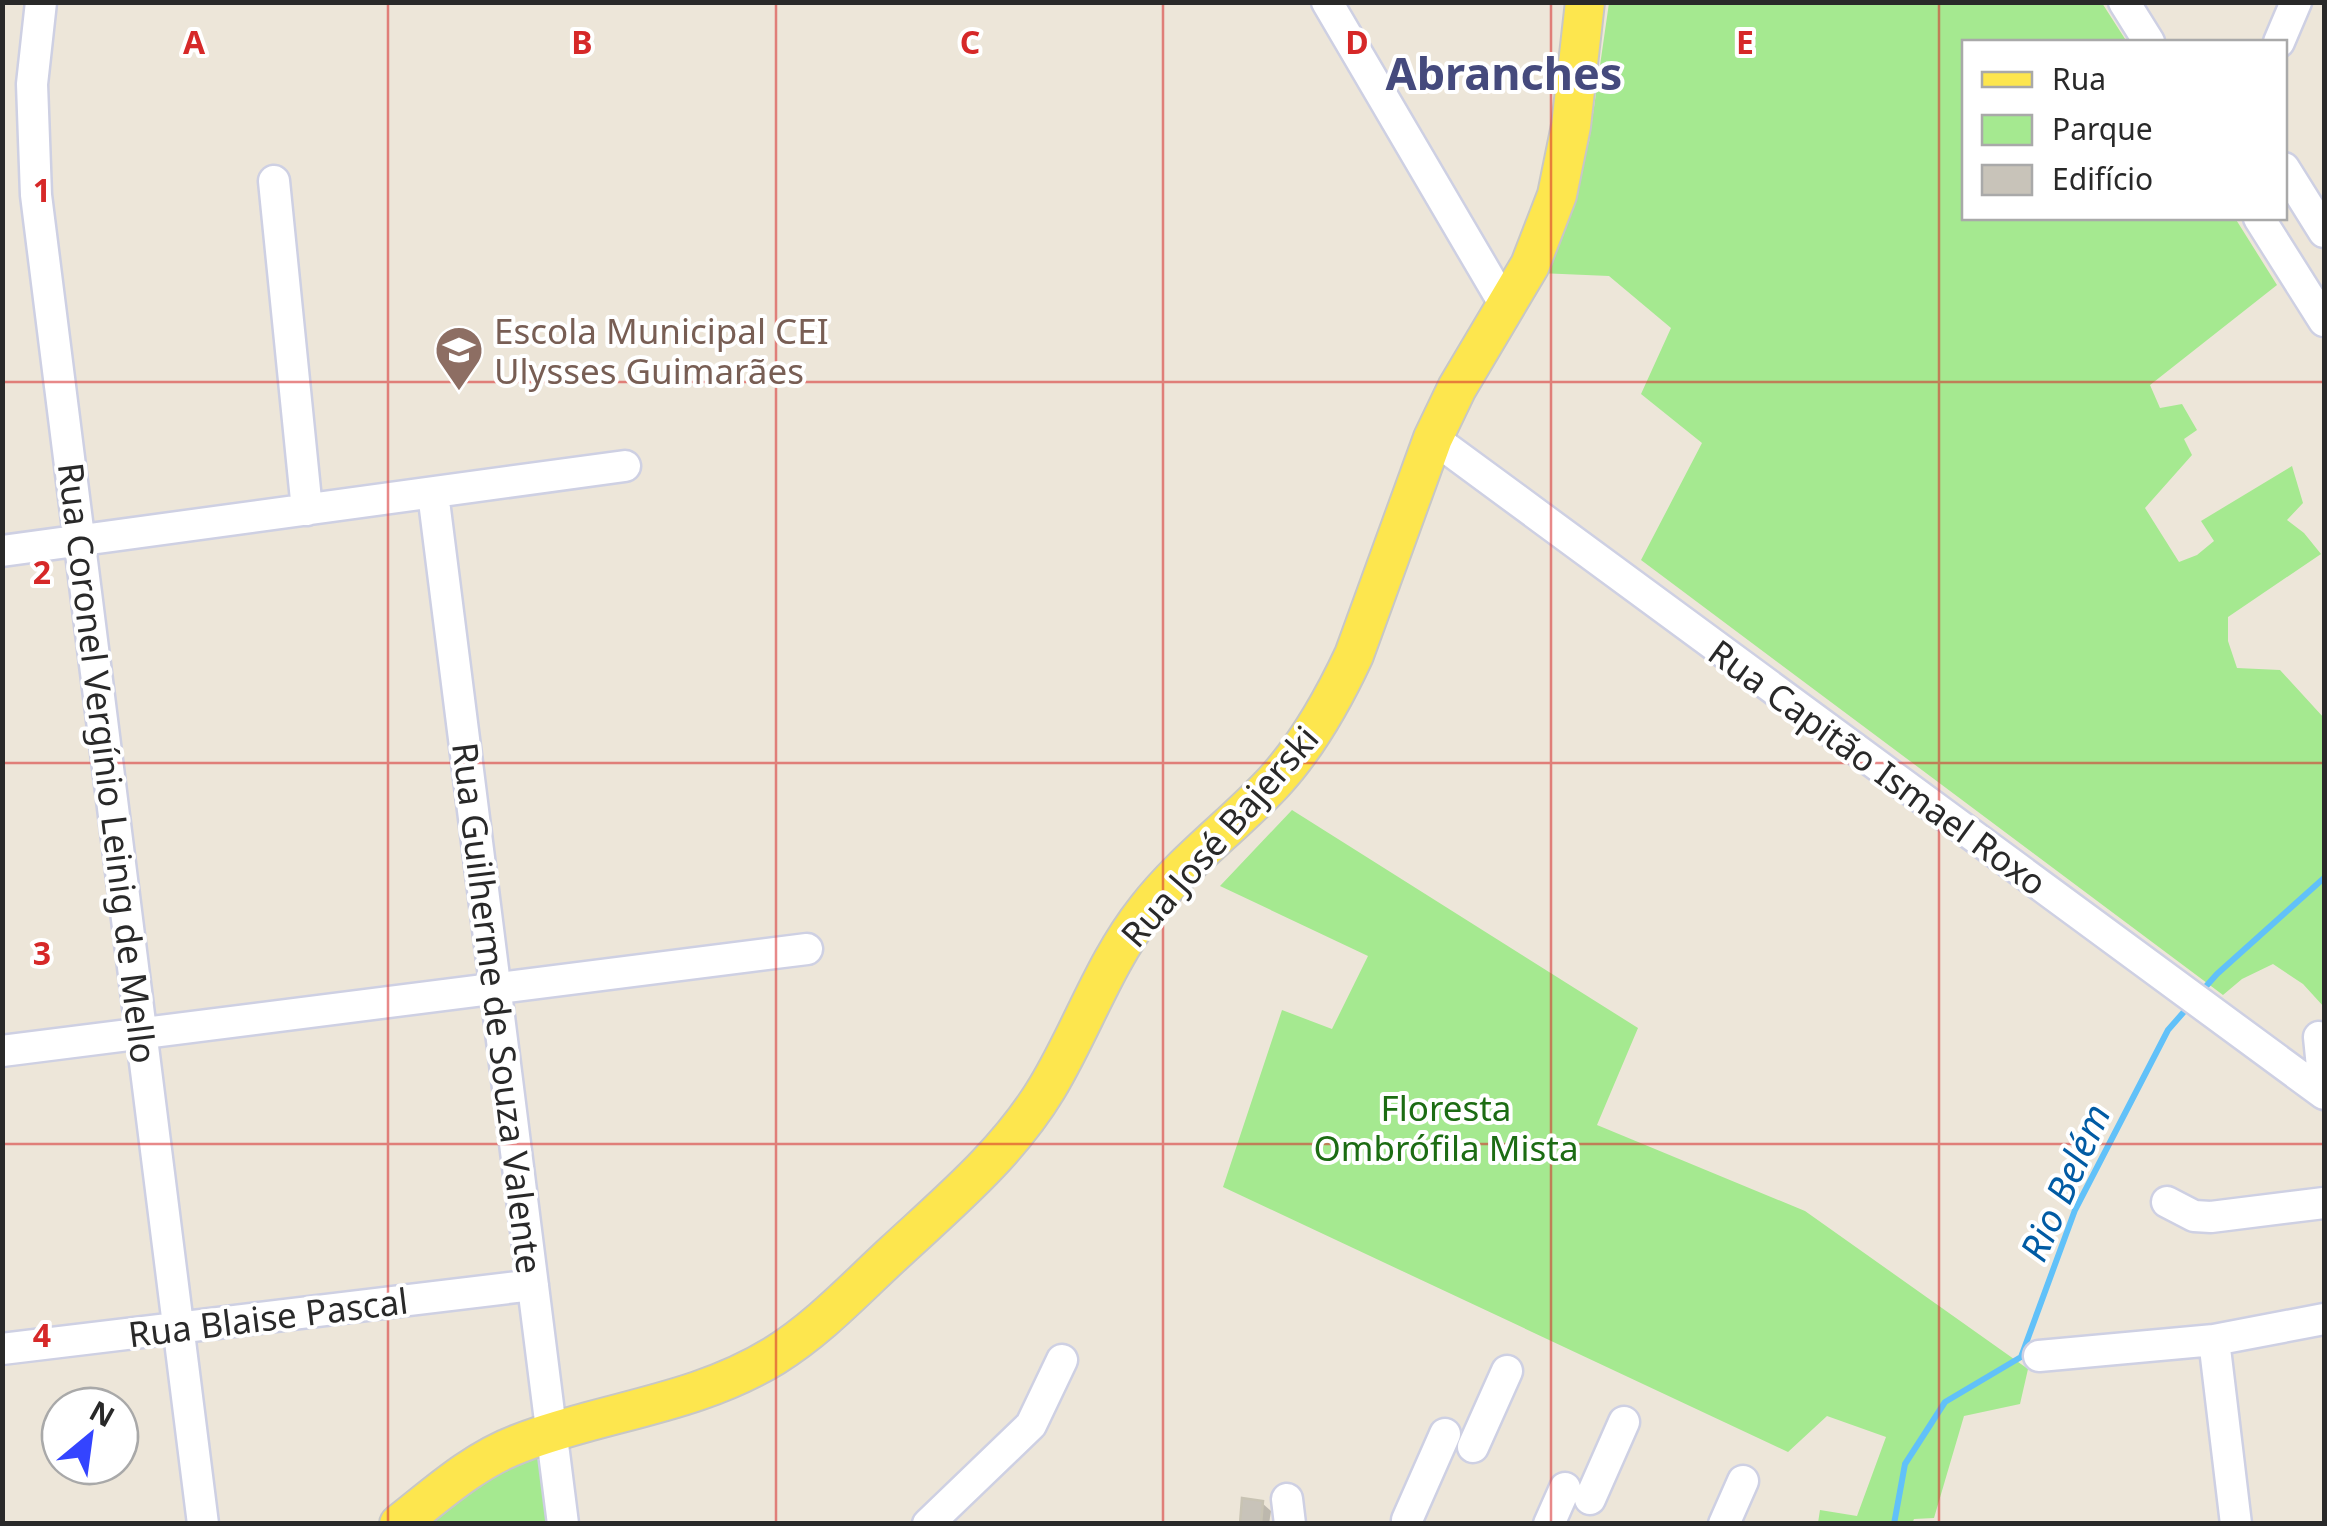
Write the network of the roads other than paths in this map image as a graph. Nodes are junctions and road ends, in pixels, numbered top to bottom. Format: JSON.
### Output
{"nodes":[{"id":1,"x":41,"y":2,"type":"edge"},
{"id":2,"x":1327,"y":2,"type":"edge"},
{"id":3,"x":1585,"y":2,"type":"edge"},
{"id":4,"x":2124,"y":2,"type":"edge"},
{"id":5,"x":2296,"y":2,"type":"edge"},
{"id":6,"x":2148,"y":40,"type":"edge"},
{"id":7,"x":2280,"y":40,"type":"edge"},
{"id":8,"x":2287,"y":173,"type":"edge"},
{"id":9,"x":274,"y":181,"type":"dead end"},
{"id":10,"x":2261,"y":220,"type":"edge"},
{"id":11,"x":2324,"y":232,"type":"edge"},
{"id":12,"x":1506,"y":307,"type":"junction"},
{"id":13,"x":2324,"y":321,"type":"edge"},
{"id":14,"x":1433,"y":438,"type":"junction"},
{"id":15,"x":625,"y":466,"type":"dead end"},
{"id":16,"x":433,"y":492,"type":"junction"},
{"id":17,"x":308,"y":510,"type":"junction"},
{"id":18,"x":80,"y":540,"type":"junction"},
{"id":19,"x":2,"y":551,"type":"edge"},
{"id":20,"x":806,"y":949,"type":"dead end"},
{"id":21,"x":496,"y":988,"type":"junction"},
{"id":22,"x":142,"y":1033,"type":"junction"},
{"id":23,"x":2318,"y":1037,"type":"dead end"},
{"id":24,"x":2,"y":1050,"type":"edge"},
{"id":25,"x":2324,"y":1090,"type":"edge"},
{"id":26,"x":2167,"y":1202,"type":"dead end"},
{"id":27,"x":2324,"y":1203,"type":"edge"},
{"id":28,"x":533,"y":1285,"type":"junction"},
{"id":29,"x":2324,"y":1319,"type":"edge"},
{"id":30,"x":179,"y":1328,"type":"junction"},
{"id":31,"x":2214,"y":1340,"type":"junction"},
{"id":32,"x":2,"y":1350,"type":"edge"},
{"id":33,"x":2039,"y":1356,"type":"dead end"},
{"id":34,"x":1062,"y":1360,"type":"dead end"},
{"id":35,"x":1507,"y":1371,"type":"dead end"},
{"id":36,"x":1624,"y":1422,"type":"dead end"},
{"id":37,"x":552,"y":1434,"type":"junction"},
{"id":38,"x":1743,"y":1481,"type":"dead end"},
{"id":39,"x":1407,"y":1520,"type":"dead end"},
{"id":40,"x":922,"y":1523,"type":"edge"},
{"id":41,"x":204,"y":1524,"type":"edge"},
{"id":42,"x":399,"y":1524,"type":"edge"},
{"id":43,"x":563,"y":1524,"type":"edge"},
{"id":44,"x":1550,"y":1524,"type":"edge"},
{"id":45,"x":1724,"y":1524,"type":"edge"},
{"id":46,"x":2236,"y":1524,"type":"edge"}],
"edges":[{"from":1,"to":18,"type":"street","name":"Rua Coronel Vergínio Leinig de Mello"},
{"from":2,"to":12,"type":"street"},
{"from":3,"to":12,"type":"main road","name":"Rua José Bajerski"},
{"from":4,"to":6,"type":"street"},
{"from":5,"to":7,"type":"street"},
{"from":8,"to":11,"type":"street"},
{"from":9,"to":17,"type":"street"},
{"from":10,"to":13,"type":"street"},
{"from":12,"to":14,"type":"main road","name":"Rua José Bajerski"},
{"from":14,"to":25,"type":"street","name":"Rua Capitão Ismael Roxo"},
{"from":14,"to":37,"type":"main road","name":"Rua José Bajerski"},
{"from":15,"to":16,"type":"street"},
{"from":16,"to":17,"type":"street"},
{"from":16,"to":21,"type":"street","name":"Rua Guilherme de Souza Valente"},
{"from":17,"to":18,"type":"street"},
{"from":18,"to":19,"type":"street"},
{"from":18,"to":22,"type":"street","name":"Rua Coronel Vergínio Leinig de Mello"},
{"from":20,"to":21,"type":"street"},
{"from":21,"to":22,"type":"street"},
{"from":21,"to":28,"type":"street","name":"Rua Guilherme de Souza Valente"},
{"from":22,"to":24,"type":"street"},
{"from":22,"to":30,"type":"street","name":"Rua Coronel Vergínio Leinig de Mello"},
{"from":23,"to":25,"type":"street"},
{"from":26,"to":27,"type":"street"},
{"from":28,"to":30,"type":"street","name":"Rua Blaise Pascal"},
{"from":28,"to":37,"type":"street","name":"Rua Guilherme de Souza Valente"},
{"from":29,"to":31,"type":"street"},
{"from":30,"to":32,"type":"street","name":"Rua Blaise Pascal"},
{"from":30,"to":41,"type":"street","name":"Rua Coronel Vergínio Leinig de Mello"},
{"from":31,"to":33,"type":"street"},
{"from":31,"to":46,"type":"street"},
{"from":34,"to":40,"type":"street"},
{"from":35,"to":39,"type":"street"},
{"from":36,"to":44,"type":"street"},
{"from":37,"to":42,"type":"main road","name":"Rua José Bajerski"},
{"from":37,"to":43,"type":"street","name":"Rua Guilherme de Souza Valente"},
{"from":38,"to":45,"type":"street"}]}
